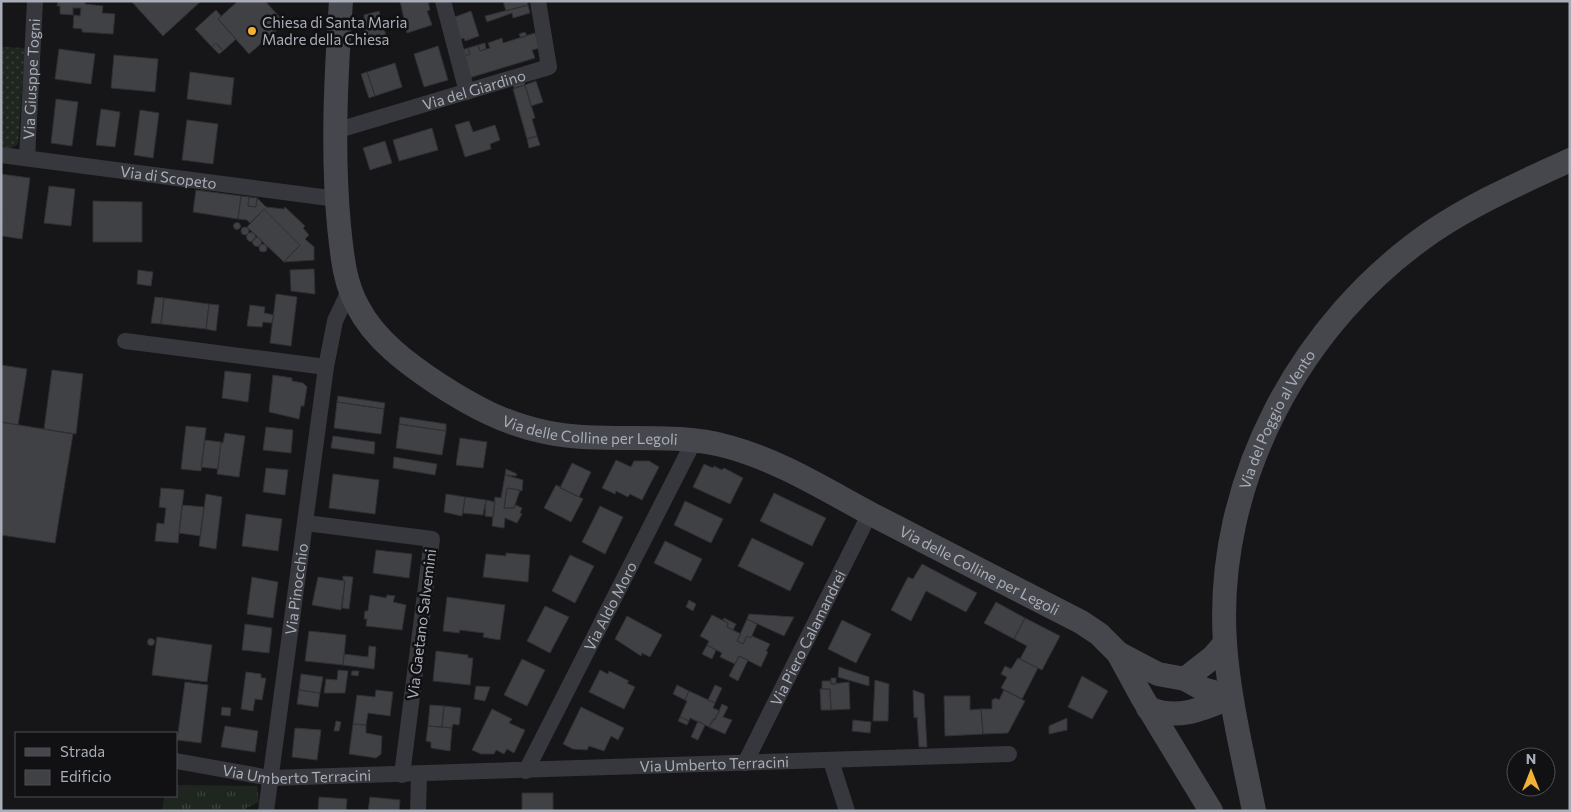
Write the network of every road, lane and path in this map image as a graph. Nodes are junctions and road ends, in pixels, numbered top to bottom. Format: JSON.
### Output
{"nodes":[{"id":1,"x":35,"y":1,"type":"edge"},
{"id":2,"x":341,"y":1,"type":"edge"},
{"id":3,"x":443,"y":1,"type":"edge"},
{"id":4,"x":538,"y":1,"type":"edge"},
{"id":5,"x":467,"y":92,"type":"junction"},
{"id":6,"x":335,"y":131,"type":"junction"},
{"id":7,"x":1,"y":155,"type":"edge"},
{"id":8,"x":27,"y":158,"type":"junction"},
{"id":9,"x":1570,"y":160,"type":"edge"},
{"id":10,"x":337,"y":199,"type":"junction"},
{"id":11,"x":350,"y":289,"type":"junction"},
{"id":12,"x":125,"y":341,"type":"dead end"},
{"id":13,"x":326,"y":367,"type":"junction"},
{"id":14,"x":694,"y":441,"type":"junction"},
{"id":15,"x":870,"y":513,"type":"junction"},
{"id":16,"x":306,"y":523,"type":"junction"},
{"id":17,"x":1225,"y":643,"type":"junction"},
{"id":18,"x":1118,"y":653,"type":"junction"},
{"id":19,"x":1185,"y":679,"type":"junction"},
{"id":20,"x":1231,"y":697,"type":"junction"},
{"id":21,"x":1148,"y":708,"type":"junction"},
{"id":22,"x":1009,"y":754,"type":"dead end"},
{"id":23,"x":178,"y":761,"type":"edge"},
{"id":24,"x":831,"y":761,"type":"junction"},
{"id":25,"x":745,"y":763,"type":"junction"},
{"id":26,"x":526,"y":771,"type":"junction"},
{"id":27,"x":402,"y":775,"type":"junction"},
{"id":28,"x":419,"y":775,"type":"junction"},
{"id":29,"x":270,"y":778,"type":"junction"},
{"id":30,"x":266,"y":811,"type":"edge"},
{"id":31,"x":418,"y":811,"type":"edge"},
{"id":32,"x":847,"y":811,"type":"edge"},
{"id":33,"x":1211,"y":811,"type":"edge"},
{"id":34,"x":1254,"y":811,"type":"edge"}],
"edges":[{"from":1,"to":8,"type":"street","name":"Via Giusppe Togni"},
{"from":2,"to":6,"type":"street","name":"Via delle Colline per Legoli"},
{"from":3,"to":5,"type":"street"},
{"from":4,"to":5,"type":"street","name":"Via del Giardino"},
{"from":5,"to":6,"type":"street","name":"Via del Giardino"},
{"from":6,"to":10,"type":"street","name":"Via delle Colline per Legoli"},
{"from":7,"to":8,"type":"street","name":"Via di Scopeto"},
{"from":8,"to":10,"type":"street","name":"Via di Scopeto"},
{"from":9,"to":17,"type":"street","name":"Via del Poggio al Vento"},
{"from":10,"to":11,"type":"street","name":"Via delle Colline per Legoli"},
{"from":11,"to":13,"type":"street","name":"Via Pinocchio"},
{"from":11,"to":14,"type":"street","name":"Via delle Colline per Legoli"},
{"from":12,"to":13,"type":"street"},
{"from":13,"to":16,"type":"street","name":"Via Pinocchio"},
{"from":14,"to":15,"type":"street","name":"Via delle Colline per Legoli"},
{"from":14,"to":26,"type":"street","name":"Via Aldo Moro"},
{"from":15,"to":18,"type":"street","name":"Via delle Colline per Legoli"},
{"from":15,"to":25,"type":"street","name":"Via Piero Calamandrei"},
{"from":16,"to":27,"type":"street","name":"Via Gaetano Salvemini"},
{"from":16,"to":29,"type":"street","name":"Via Pinocchio"},
{"from":17,"to":19,"type":"street"},
{"from":17,"to":20,"type":"street","name":"Via del Poggio al Vento"},
{"from":18,"to":19,"type":"street"},
{"from":18,"to":21,"type":"street"},
{"from":19,"to":20,"type":"street"},
{"from":20,"to":21,"type":"street"},
{"from":20,"to":34,"type":"street","name":"Via del Poggio al Vento"},
{"from":21,"to":33,"type":"street"},
{"from":22,"to":24,"type":"street","name":"Via Umberto Terracini"},
{"from":23,"to":29,"type":"street","name":"Via Umberto Terracini"},
{"from":24,"to":25,"type":"street","name":"Via Umberto Terracini"},
{"from":24,"to":32,"type":"street"},
{"from":25,"to":26,"type":"street","name":"Via Umberto Terracini"},
{"from":26,"to":28,"type":"street","name":"Via Umberto Terracini"},
{"from":27,"to":28,"type":"street","name":"Via Umberto Terracini"},
{"from":27,"to":29,"type":"street","name":"Via Umberto Terracini"},
{"from":28,"to":31,"type":"street"},
{"from":29,"to":30,"type":"street","name":"Via Pinocchio"}]}
